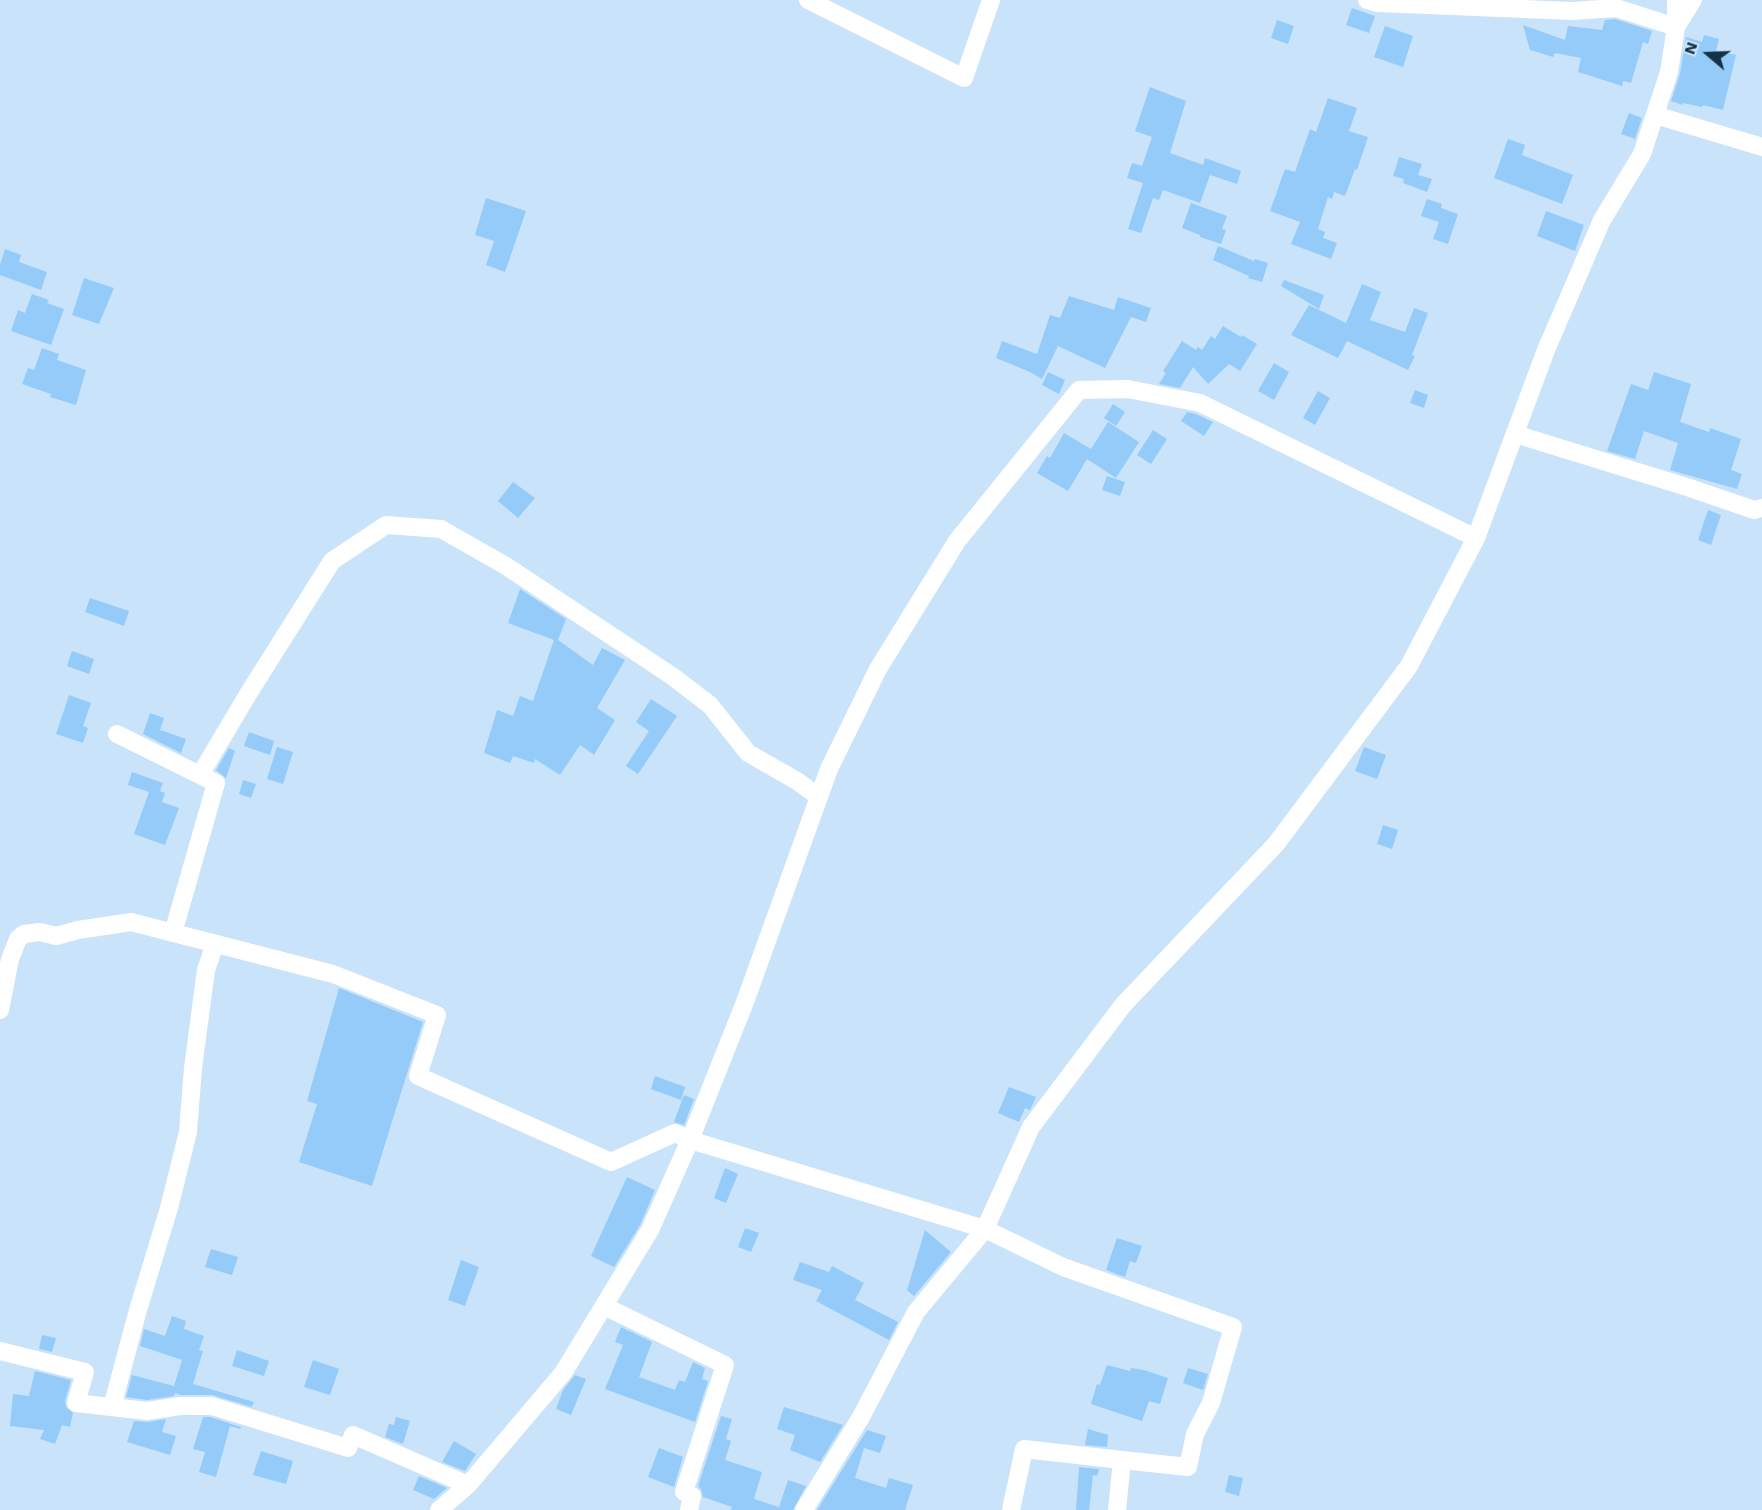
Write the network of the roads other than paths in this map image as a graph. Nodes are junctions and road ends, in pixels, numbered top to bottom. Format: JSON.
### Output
{"nodes":[{"id":1,"x":808,"y":0,"type":"edge"},
{"id":2,"x":991,"y":0,"type":"edge"},
{"id":3,"x":1367,"y":0,"type":"edge"},
{"id":4,"x":1676,"y":0,"type":"edge"},
{"id":5,"x":1693,"y":0,"type":"edge"},
{"id":6,"x":1676,"y":27,"type":"junction"},
{"id":7,"x":1655,"y":115,"type":"junction"},
{"id":8,"x":1762,"y":147,"type":"edge"},
{"id":9,"x":1515,"y":434,"type":"junction"},
{"id":10,"x":1762,"y":508,"type":"edge"},
{"id":11,"x":1476,"y":538,"type":"junction"},
{"id":12,"x":117,"y":734,"type":"dead end"},
{"id":13,"x":200,"y":776,"type":"junction"},
{"id":14,"x":819,"y":797,"type":"junction"},
{"id":15,"x":173,"y":933,"type":"junction"},
{"id":16,"x":215,"y":944,"type":"junction"},
{"id":17,"x":0,"y":1010,"type":"edge"},
{"id":18,"x":690,"y":1140,"type":"junction"},
{"id":19,"x":985,"y":1229,"type":"junction"},
{"id":20,"x":604,"y":1306,"type":"junction"},
{"id":21,"x":0,"y":1351,"type":"edge"},
{"id":22,"x":112,"y":1407,"type":"junction"},
{"id":23,"x":1122,"y":1460,"type":"junction"},
{"id":24,"x":468,"y":1485,"type":"junction"},
{"id":25,"x":439,"y":1510,"type":"edge"},
{"id":26,"x":689,"y":1510,"type":"edge"},
{"id":27,"x":804,"y":1510,"type":"edge"},
{"id":28,"x":1011,"y":1510,"type":"edge"},
{"id":29,"x":1117,"y":1510,"type":"edge"}],
"edges":[{"from":1,"to":2,"type":"street"},
{"from":3,"to":6,"type":"street"},
{"from":4,"to":6,"type":"street"},
{"from":5,"to":6,"type":"street"},
{"from":6,"to":7,"type":"street"},
{"from":7,"to":8,"type":"street"},
{"from":7,"to":9,"type":"street"},
{"from":9,"to":10,"type":"street"},
{"from":9,"to":11,"type":"street"},
{"from":11,"to":14,"type":"street"},
{"from":11,"to":19,"type":"street"},
{"from":12,"to":13,"type":"street"},
{"from":13,"to":14,"type":"street"},
{"from":13,"to":15,"type":"street"},
{"from":14,"to":18,"type":"street"},
{"from":15,"to":16,"type":"street"},
{"from":15,"to":17,"type":"street"},
{"from":16,"to":18,"type":"street"},
{"from":16,"to":22,"type":"street"},
{"from":18,"to":19,"type":"street"},
{"from":18,"to":20,"type":"street"},
{"from":19,"to":23,"type":"street"},
{"from":19,"to":27,"type":"street"},
{"from":20,"to":24,"type":"street"},
{"from":20,"to":26,"type":"street"},
{"from":21,"to":22,"type":"street"},
{"from":22,"to":24,"type":"street"},
{"from":23,"to":28,"type":"street"},
{"from":23,"to":29,"type":"street"},
{"from":24,"to":25,"type":"street"}]}
